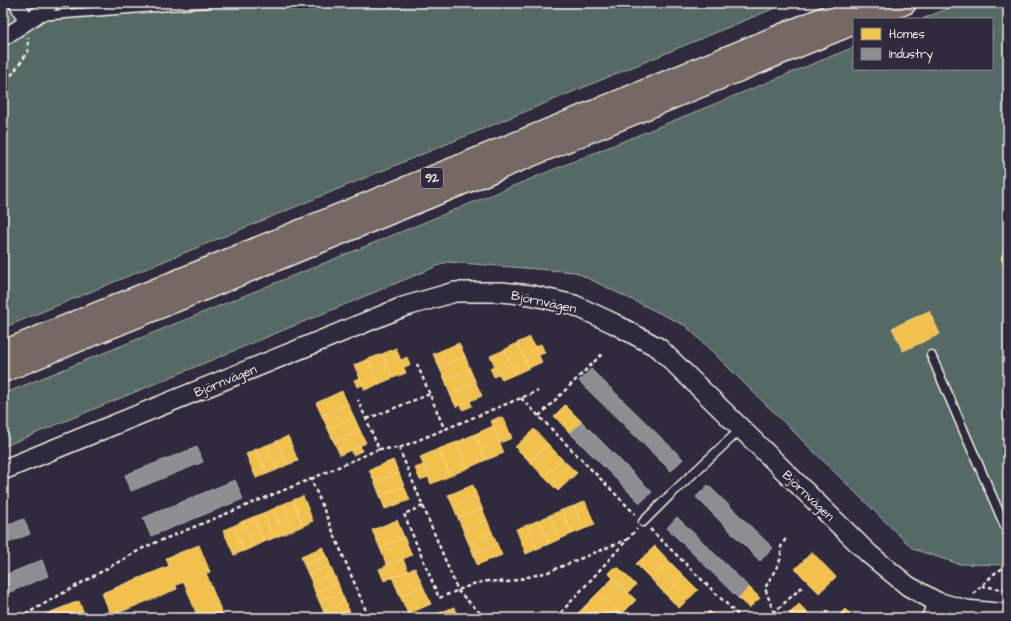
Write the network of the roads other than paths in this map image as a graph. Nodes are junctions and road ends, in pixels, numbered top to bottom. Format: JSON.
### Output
{"nodes":[{"id":1,"x":17,"y":3,"type":"edge"},
{"id":2,"x":51,"y":3,"type":"edge"},
{"id":3,"x":207,"y":3,"type":"edge"},
{"id":4,"x":861,"y":3,"type":"edge"},
{"id":5,"x":905,"y":3,"type":"edge"},
{"id":6,"x":868,"y":18,"type":"edge"},
{"id":7,"x":32,"y":19,"type":"junction"},
{"id":8,"x":853,"y":24,"type":"edge"},
{"id":9,"x":3,"y":38,"type":"edge"},
{"id":10,"x":3,"y":352,"type":"edge"},
{"id":11,"x":931,"y":355,"type":"dead end"},
{"id":12,"x":3,"y":371,"type":"edge"},
{"id":13,"x":741,"y":429,"type":"junction"},
{"id":14,"x":3,"y":470,"type":"edge"},
{"id":15,"x":643,"y":522,"type":"road end"},
{"id":16,"x":1008,"y":533,"type":"edge"},
{"id":17,"x":933,"y":610,"type":"edge"},
{"id":18,"x":1008,"y":614,"type":"edge"}],
"edges":[{"from":1,"to":7,"type":"street"},
{"from":2,"to":7,"type":"street"},
{"from":3,"to":7,"type":"lane"},
{"from":4,"to":10,"type":"highway","number":"92"},
{"from":5,"to":6,"type":"highway"},
{"from":7,"to":9,"type":"street"},
{"from":8,"to":12,"type":"highway","number":"92"},
{"from":11,"to":16,"type":"lane"},
{"from":13,"to":14,"type":"street","name":"Björnvägen"},
{"from":13,"to":15,"type":"lane"},
{"from":13,"to":17,"type":"street","name":"Björnvägen"},
{"from":17,"to":18,"type":"street","name":"Björnvägen"}]}
